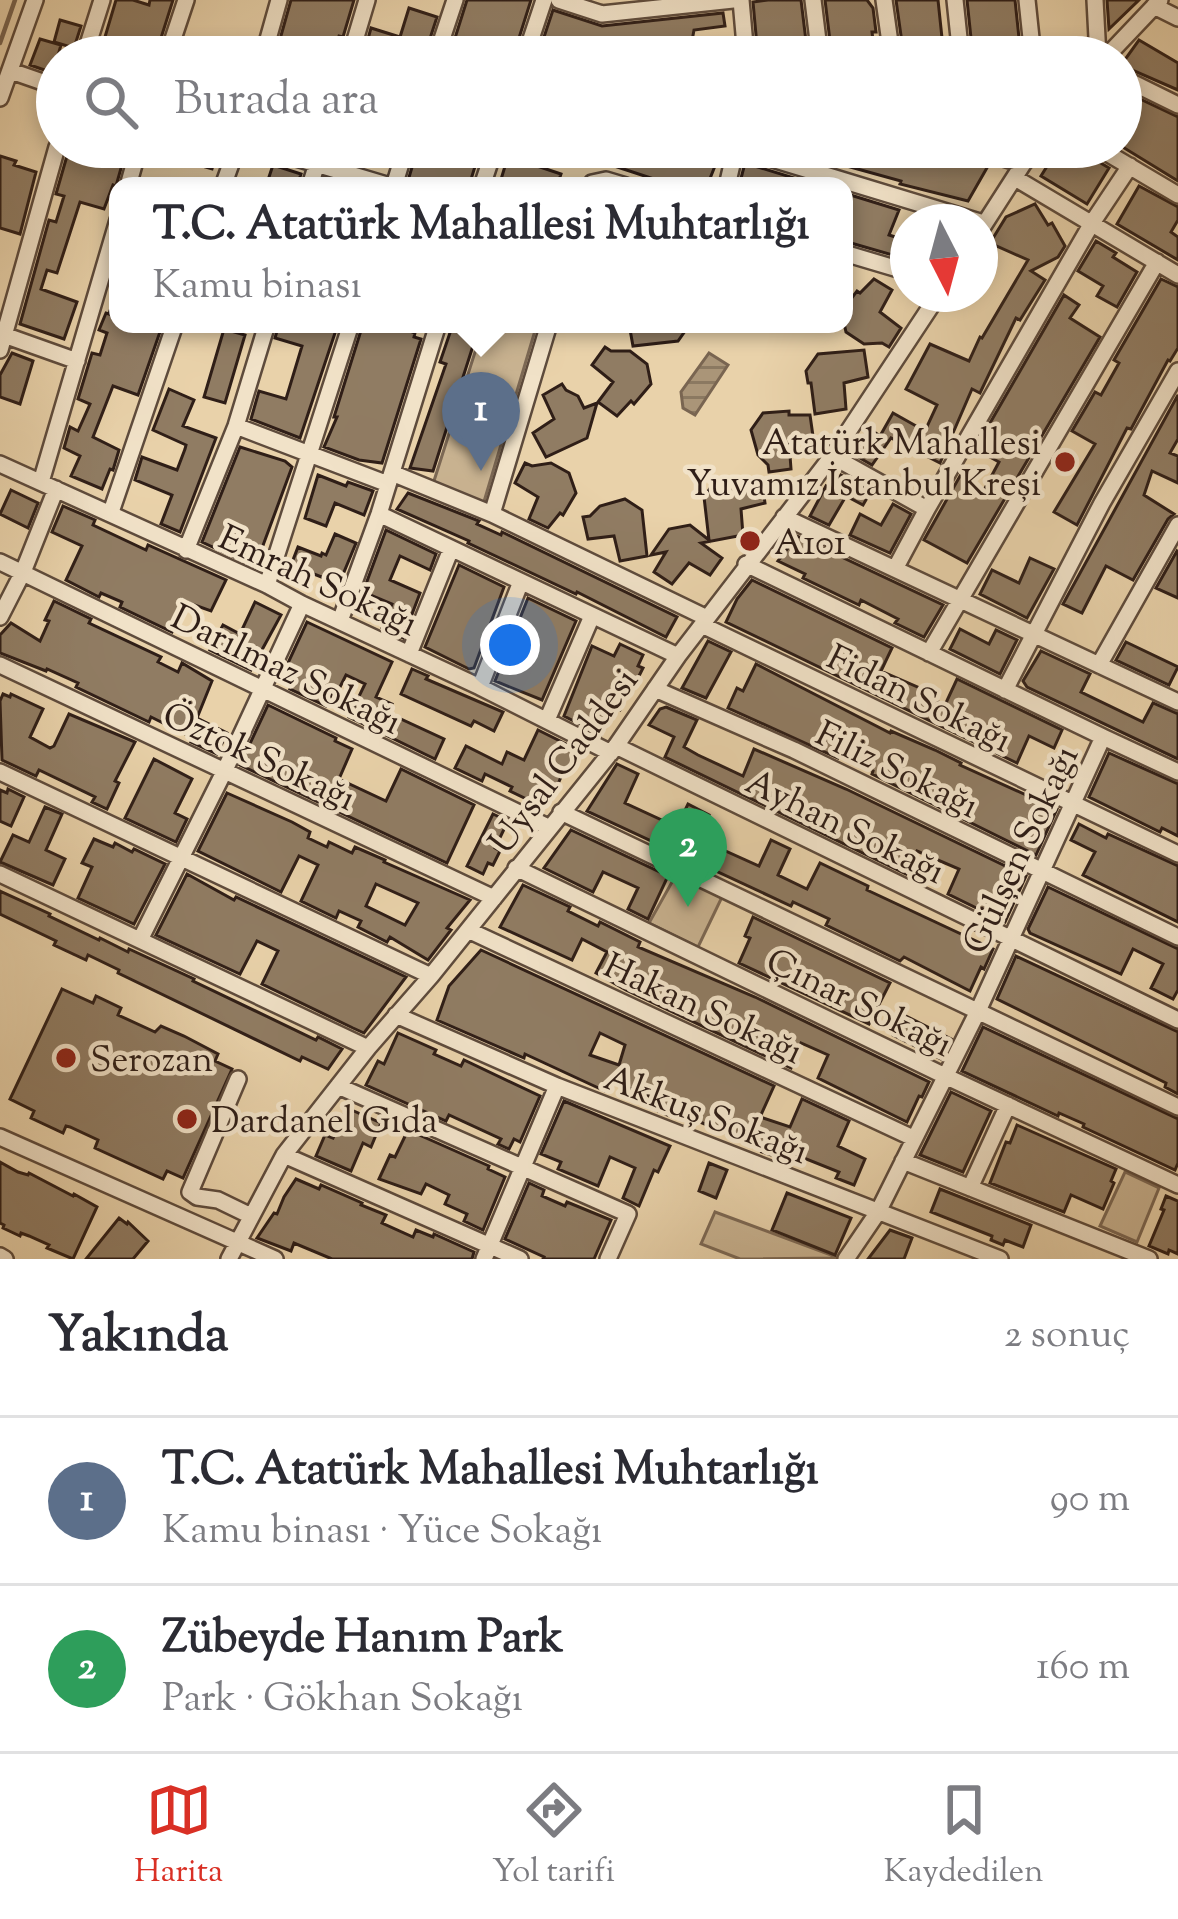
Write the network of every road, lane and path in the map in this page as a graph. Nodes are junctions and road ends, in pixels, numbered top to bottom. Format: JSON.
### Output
{"nodes":[{"id":1,"x":35,"y":0,"type":"edge"},
{"id":2,"x":102,"y":0,"type":"edge"},
{"id":3,"x":186,"y":0,"type":"edge"},
{"id":4,"x":279,"y":0,"type":"edge"},
{"id":5,"x":367,"y":0,"type":"edge"},
{"id":6,"x":454,"y":0,"type":"edge"},
{"id":7,"x":544,"y":0,"type":"edge"},
{"id":8,"x":559,"y":0,"type":"edge"},
{"id":9,"x":737,"y":0,"type":"edge"},
{"id":10,"x":813,"y":0,"type":"edge"},
{"id":11,"x":884,"y":0,"type":"edge"},
{"id":12,"x":955,"y":0,"type":"edge"},
{"id":13,"x":1027,"y":0,"type":"edge"},
{"id":14,"x":1096,"y":0,"type":"edge"},
{"id":15,"x":1157,"y":3,"type":"edge"},
{"id":16,"x":1178,"y":18,"type":"edge"},
{"id":17,"x":91,"y":36,"type":"edge"},
{"id":18,"x":174,"y":36,"type":"edge"},
{"id":19,"x":269,"y":36,"type":"edge"},
{"id":20,"x":356,"y":36,"type":"edge"},
{"id":21,"x":443,"y":36,"type":"edge"},
{"id":22,"x":531,"y":36,"type":"edge"},
{"id":23,"x":743,"y":36,"type":"edge"},
{"id":24,"x":817,"y":36,"type":"edge"},
{"id":25,"x":889,"y":36,"type":"edge"},
{"id":26,"x":959,"y":36,"type":"edge"},
{"id":27,"x":1031,"y":36,"type":"edge"},
{"id":28,"x":1100,"y":36,"type":"edge"},
{"id":29,"x":1123,"y":36,"type":"edge"},
{"id":30,"x":11,"y":71,"type":"junction"},
{"id":31,"x":36,"y":80,"type":"edge"},
{"id":32,"x":1142,"y":87,"type":"edge"},
{"id":33,"x":0,"y":98,"type":"edge"},
{"id":34,"x":1178,"y":105,"type":"edge"},
{"id":35,"x":51,"y":168,"type":"edge"},
{"id":36,"x":1013,"y":168,"type":"edge"},
{"id":37,"x":1021,"y":168,"type":"edge"},
{"id":38,"x":1129,"y":168,"type":"edge"},
{"id":39,"x":1133,"y":168,"type":"edge"},
{"id":40,"x":1019,"y":171,"type":"junction"},
{"id":41,"x":853,"y":184,"type":"edge"},
{"id":42,"x":1178,"y":195,"type":"edge"},
{"id":43,"x":915,"y":204,"type":"edge"},
{"id":44,"x":996,"y":204,"type":"edge"},
{"id":45,"x":1092,"y":223,"type":"junction"},
{"id":46,"x":109,"y":251,"type":"edge"},
{"id":47,"x":853,"y":256,"type":"edge"},
{"id":48,"x":1157,"y":262,"type":"junction"},
{"id":49,"x":890,"y":267,"type":"edge"},
{"id":50,"x":1178,"y":275,"type":"edge"},
{"id":51,"x":927,"y":312,"type":"edge"},
{"id":52,"x":172,"y":333,"type":"edge"},
{"id":53,"x":264,"y":333,"type":"edge"},
{"id":54,"x":348,"y":333,"type":"edge"},
{"id":55,"x":435,"y":333,"type":"edge"},
{"id":56,"x":546,"y":333,"type":"edge"},
{"id":57,"x":2,"y":342,"type":"edge"},
{"id":58,"x":77,"y":361,"type":"junction"},
{"id":59,"x":1178,"y":371,"type":"edge"},
{"id":60,"x":236,"y":425,"type":"junction"},
{"id":61,"x":311,"y":452,"type":"junction"},
{"id":62,"x":832,"y":456,"type":"junction"},
{"id":63,"x":0,"y":464,"type":"edge"},
{"id":64,"x":390,"y":478,"type":"junction"},
{"id":65,"x":48,"y":486,"type":"junction"},
{"id":66,"x":927,"y":508,"type":"junction"},
{"id":67,"x":111,"y":512,"type":"junction"},
{"id":68,"x":379,"y":514,"type":"junction"},
{"id":69,"x":492,"y":514,"type":"junction"},
{"id":70,"x":784,"y":517,"type":"junction"},
{"id":71,"x":1178,"y":525,"type":"edge"},
{"id":72,"x":451,"y":549,"type":"junction"},
{"id":73,"x":187,"y":550,"type":"junction"},
{"id":74,"x":0,"y":562,"type":"edge"},
{"id":75,"x":746,"y":564,"type":"junction"},
{"id":76,"x":895,"y":569,"type":"junction"},
{"id":77,"x":23,"y":572,"type":"junction"},
{"id":78,"x":520,"y":584,"type":"junction"},
{"id":79,"x":267,"y":585,"type":"junction"},
{"id":80,"x":959,"y":598,"type":"junction"},
{"id":81,"x":302,"y":604,"type":"junction"},
{"id":82,"x":592,"y":616,"type":"junction"},
{"id":83,"x":0,"y":617,"type":"edge"},
{"id":84,"x":340,"y":621,"type":"junction"},
{"id":85,"x":704,"y":622,"type":"junction"},
{"id":86,"x":1033,"y":633,"type":"junction"},
{"id":87,"x":928,"y":653,"type":"junction"},
{"id":88,"x":410,"y":654,"type":"junction"},
{"id":89,"x":678,"y":656,"type":"junction"},
{"id":90,"x":0,"y":665,"type":"edge"},
{"id":91,"x":1099,"y":665,"type":"junction"},
{"id":92,"x":480,"y":687,"type":"junction"},
{"id":93,"x":262,"y":689,"type":"junction"},
{"id":94,"x":655,"y":689,"type":"junction"},
{"id":95,"x":1005,"y":690,"type":"junction"},
{"id":96,"x":1177,"y":698,"type":"edge"},
{"id":97,"x":548,"y":720,"type":"junction"},
{"id":98,"x":1102,"y":737,"type":"junction"},
{"id":99,"x":614,"y":749,"type":"junction"},
{"id":100,"x":0,"y":772,"type":"edge"},
{"id":101,"x":224,"y":772,"type":"junction"},
{"id":102,"x":1178,"y":772,"type":"edge"},
{"id":103,"x":1074,"y":803,"type":"junction"},
{"id":104,"x":561,"y":812,"type":"junction"},
{"id":105,"x":548,"y":827,"type":"junction"},
{"id":106,"x":1178,"y":854,"type":"edge"},
{"id":107,"x":180,"y":858,"type":"junction"},
{"id":108,"x":516,"y":868,"type":"junction"},
{"id":109,"x":1042,"y":871,"type":"junction"},
{"id":110,"x":0,"y":874,"type":"edge"},
{"id":111,"x":494,"y":898,"type":"junction"},
{"id":112,"x":468,"y":930,"type":"junction"},
{"id":113,"x":1178,"y":937,"type":"edge"},
{"id":114,"x":1009,"y":939,"type":"junction"},
{"id":115,"x":140,"y":940,"type":"junction"},
{"id":116,"x":431,"y":976,"type":"junction"},
{"id":117,"x":978,"y":1011,"type":"junction"},
{"id":118,"x":396,"y":1015,"type":"junction"},
{"id":119,"x":1178,"y":1020,"type":"edge"},
{"id":120,"x":368,"y":1048,"type":"junction"},
{"id":121,"x":945,"y":1076,"type":"junction"},
{"id":122,"x":238,"y":1079,"type":"dead end"},
{"id":123,"x":338,"y":1086,"type":"junction"},
{"id":124,"x":557,"y":1086,"type":"junction"},
{"id":125,"x":1008,"y":1105,"type":"junction"},
{"id":126,"x":1178,"y":1107,"type":"edge"},
{"id":127,"x":0,"y":1137,"type":"edge"},
{"id":128,"x":914,"y":1138,"type":"junction"},
{"id":129,"x":284,"y":1155,"type":"junction"},
{"id":130,"x":902,"y":1161,"type":"junction"},
{"id":131,"x":523,"y":1166,"type":"junction"},
{"id":132,"x":1178,"y":1185,"type":"edge"},
{"id":133,"x":970,"y":1188,"type":"junction"},
{"id":134,"x":878,"y":1212,"type":"junction"},
{"id":135,"x":251,"y":1216,"type":"junction"},
{"id":136,"x":233,"y":1251,"type":"edge"},
{"id":137,"x":487,"y":1252,"type":"edge"},
{"id":138,"x":275,"y":1259,"type":"edge"},
{"id":139,"x":520,"y":1259,"type":"edge"},
{"id":140,"x":608,"y":1259,"type":"edge"},
{"id":141,"x":846,"y":1259,"type":"edge"},
{"id":142,"x":1000,"y":1259,"type":"edge"},
{"id":143,"x":1148,"y":1259,"type":"edge"}],
"edges":[{"from":1,"to":30,"type":"street"},
{"from":2,"to":17,"type":"street"},
{"from":3,"to":18,"type":"street"},
{"from":4,"to":19,"type":"street"},
{"from":5,"to":20,"type":"street"},
{"from":6,"to":21,"type":"street"},
{"from":7,"to":22,"type":"street"},
{"from":8,"to":9,"type":"street"},
{"from":9,"to":23,"type":"street"},
{"from":10,"to":24,"type":"street"},
{"from":11,"to":25,"type":"street"},
{"from":12,"to":26,"type":"street"},
{"from":13,"to":27,"type":"street"},
{"from":14,"to":28,"type":"street"},
{"from":15,"to":16,"type":"street"},
{"from":15,"to":29,"type":"street"},
{"from":30,"to":31,"type":"street"},
{"from":30,"to":33,"type":"street"},
{"from":32,"to":34,"type":"street"},
{"from":35,"to":57,"type":"street"},
{"from":36,"to":40,"type":"street"},
{"from":37,"to":40,"type":"street"},
{"from":38,"to":45,"type":"street"},
{"from":39,"to":42,"type":"street"},
{"from":40,"to":44,"type":"street"},
{"from":40,"to":45,"type":"street"},
{"from":41,"to":43,"type":"street"},
{"from":45,"to":48,"type":"street"},
{"from":45,"to":66,"type":"street"},
{"from":46,"to":58,"type":"street"},
{"from":47,"to":49,"type":"street"},
{"from":48,"to":50,"type":"street"},
{"from":48,"to":80,"type":"street"},
{"from":51,"to":62,"type":"street","name":"Uysal Caddesi"},
{"from":52,"to":67,"type":"street"},
{"from":53,"to":60,"type":"street"},
{"from":54,"to":61,"type":"street"},
{"from":55,"to":64,"type":"street"},
{"from":56,"to":69,"type":"street"},
{"from":57,"to":58,"type":"street"},
{"from":58,"to":65,"type":"street"},
{"from":59,"to":86,"type":"street"},
{"from":60,"to":61,"type":"street","name":"Fidan Sokağı"},
{"from":60,"to":73,"type":"street"},
{"from":61,"to":64,"type":"street","name":"Fidan Sokağı"},
{"from":61,"to":79,"type":"street"},
{"from":62,"to":66,"type":"street"},
{"from":62,"to":70,"type":"street","name":"Uysal Caddesi"},
{"from":63,"to":65,"type":"street","name":"Emrah Sokağı"},
{"from":64,"to":68,"type":"street"},
{"from":64,"to":69,"type":"street","name":"Fidan Sokağı"},
{"from":65,"to":67,"type":"street","name":"Emrah Sokağı"},
{"from":65,"to":77,"type":"street"},
{"from":66,"to":76,"type":"street"},
{"from":67,"to":73,"type":"street","name":"Emrah Sokağı"},
{"from":68,"to":72,"type":"street"},
{"from":68,"to":84,"type":"street"},
{"from":69,"to":85,"type":"street","name":"Fidan Sokağı"},
{"from":70,"to":75,"type":"street","name":"Uysal Caddesi"},
{"from":70,"to":76,"type":"street"},
{"from":71,"to":91,"type":"street"},
{"from":72,"to":78,"type":"street"},
{"from":72,"to":88,"type":"street"},
{"from":73,"to":79,"type":"street","name":"Emrah Sokağı"},
{"from":74,"to":77,"type":"street","name":"Darılmaz Sokağı"},
{"from":75,"to":85,"type":"street","name":"Uysal Caddesi"},
{"from":75,"to":87,"type":"street","name":"Gülşen Sokağı"},
{"from":76,"to":80,"type":"street"},
{"from":77,"to":83,"type":"street"},
{"from":77,"to":93,"type":"street","name":"Darılmaz Sokağı"},
{"from":78,"to":82,"type":"street"},
{"from":78,"to":92,"type":"street"},
{"from":79,"to":81,"type":"street","name":"Emrah Sokağı"},
{"from":80,"to":86,"type":"street"},
{"from":80,"to":87,"type":"street"},
{"from":81,"to":84,"type":"street","name":"Emrah Sokağı"},
{"from":81,"to":93,"type":"street"},
{"from":82,"to":89,"type":"street"},
{"from":82,"to":97,"type":"street"},
{"from":84,"to":88,"type":"street","name":"Emrah Sokağı"},
{"from":85,"to":89,"type":"street","name":"Uysal Caddesi"},
{"from":85,"to":103,"type":"street","name":"Fidan Sokağı"},
{"from":86,"to":91,"type":"street"},
{"from":86,"to":95,"type":"street"},
{"from":87,"to":95,"type":"street","name":"Gülşen Sokağı"},
{"from":88,"to":92,"type":"street","name":"Emrah Sokağı"},
{"from":89,"to":94,"type":"street","name":"Uysal Caddesi"},
{"from":90,"to":101,"type":"street","name":"Öztok Sokağı"},
{"from":91,"to":96,"type":"street"},
{"from":92,"to":97,"type":"street","name":"Emrah Sokağı"},
{"from":93,"to":101,"type":"street"},
{"from":93,"to":105,"type":"street","name":"Darılmaz Sokağı"},
{"from":94,"to":99,"type":"street","name":"Uysal Caddesi"},
{"from":94,"to":109,"type":"street","name":"Filiz Sokağı"},
{"from":95,"to":98,"type":"street","name":"Gülşen Sokağı"},
{"from":97,"to":99,"type":"street","name":"Emrah Sokağı"},
{"from":98,"to":102,"type":"street"},
{"from":98,"to":103,"type":"street","name":"Gülşen Sokağı"},
{"from":99,"to":104,"type":"street","name":"Uysal Caddesi"},
{"from":99,"to":114,"type":"street","name":"Ayhan Sokağı"},
{"from":100,"to":107,"type":"street"},
{"from":101,"to":107,"type":"street"},
{"from":101,"to":111,"type":"street","name":"Öztok Sokağı"},
{"from":103,"to":106,"type":"street","name":"Fidan Sokağı"},
{"from":103,"to":109,"type":"street","name":"Gülşen Sokağı"},
{"from":104,"to":105,"type":"street","name":"Uysal Caddesi"},
{"from":104,"to":117,"type":"street"},
{"from":105,"to":108,"type":"street","name":"Uysal Caddesi"},
{"from":107,"to":115,"type":"street"},
{"from":107,"to":116,"type":"street"},
{"from":108,"to":111,"type":"street","name":"Uysal Caddesi"},
{"from":108,"to":121,"type":"street","name":"Çınar Sokağı"},
{"from":109,"to":113,"type":"street","name":"Filiz Sokağı"},
{"from":109,"to":114,"type":"street","name":"Gülşen Sokağı"},
{"from":110,"to":115,"type":"street"},
{"from":111,"to":112,"type":"street","name":"Uysal Caddesi"},
{"from":112,"to":116,"type":"street","name":"Uysal Caddesi"},
{"from":112,"to":128,"type":"street","name":"Hakan Sokağı"},
{"from":114,"to":117,"type":"street","name":"Gülşen Sokağı"},
{"from":114,"to":119,"type":"street","name":"Ayhan Sokağı"},
{"from":115,"to":120,"type":"street"},
{"from":116,"to":118,"type":"street","name":"Uysal Caddesi"},
{"from":117,"to":121,"type":"street","name":"Gülşen Sokağı"},
{"from":117,"to":126,"type":"street"},
{"from":118,"to":120,"type":"street","name":"Uysal Caddesi"},
{"from":118,"to":124,"type":"street","name":"Akkuş Sokağı"},
{"from":120,"to":123,"type":"street","name":"Uysal Caddesi"},
{"from":121,"to":125,"type":"street","name":"Çınar Sokağı"},
{"from":121,"to":128,"type":"street","name":"Gülşen Sokağı"},
{"from":122,"to":135,"type":"street"},
{"from":123,"to":129,"type":"street","name":"Uysal Caddesi"},
{"from":123,"to":131,"type":"street"},
{"from":124,"to":131,"type":"street"},
{"from":124,"to":134,"type":"street","name":"Akkuş Sokağı"},
{"from":125,"to":132,"type":"street","name":"Çınar Sokağı"},
{"from":125,"to":133,"type":"street"},
{"from":127,"to":136,"type":"street"},
{"from":128,"to":130,"type":"street","name":"Gülşen Sokağı"},
{"from":129,"to":135,"type":"street","name":"Uysal Caddesi"},
{"from":129,"to":137,"type":"street"},
{"from":130,"to":133,"type":"street"},
{"from":130,"to":134,"type":"street","name":"Gülşen Sokağı"},
{"from":131,"to":137,"type":"street"},
{"from":131,"to":140,"type":"street"},
{"from":133,"to":143,"type":"street"},
{"from":134,"to":141,"type":"street","name":"Gülşen Sokağı"},
{"from":134,"to":142,"type":"street","name":"Akkuş Sokağı"},
{"from":135,"to":136,"type":"street","name":"Uysal Caddesi"},
{"from":136,"to":138,"type":"street"},
{"from":137,"to":139,"type":"street"}]}
